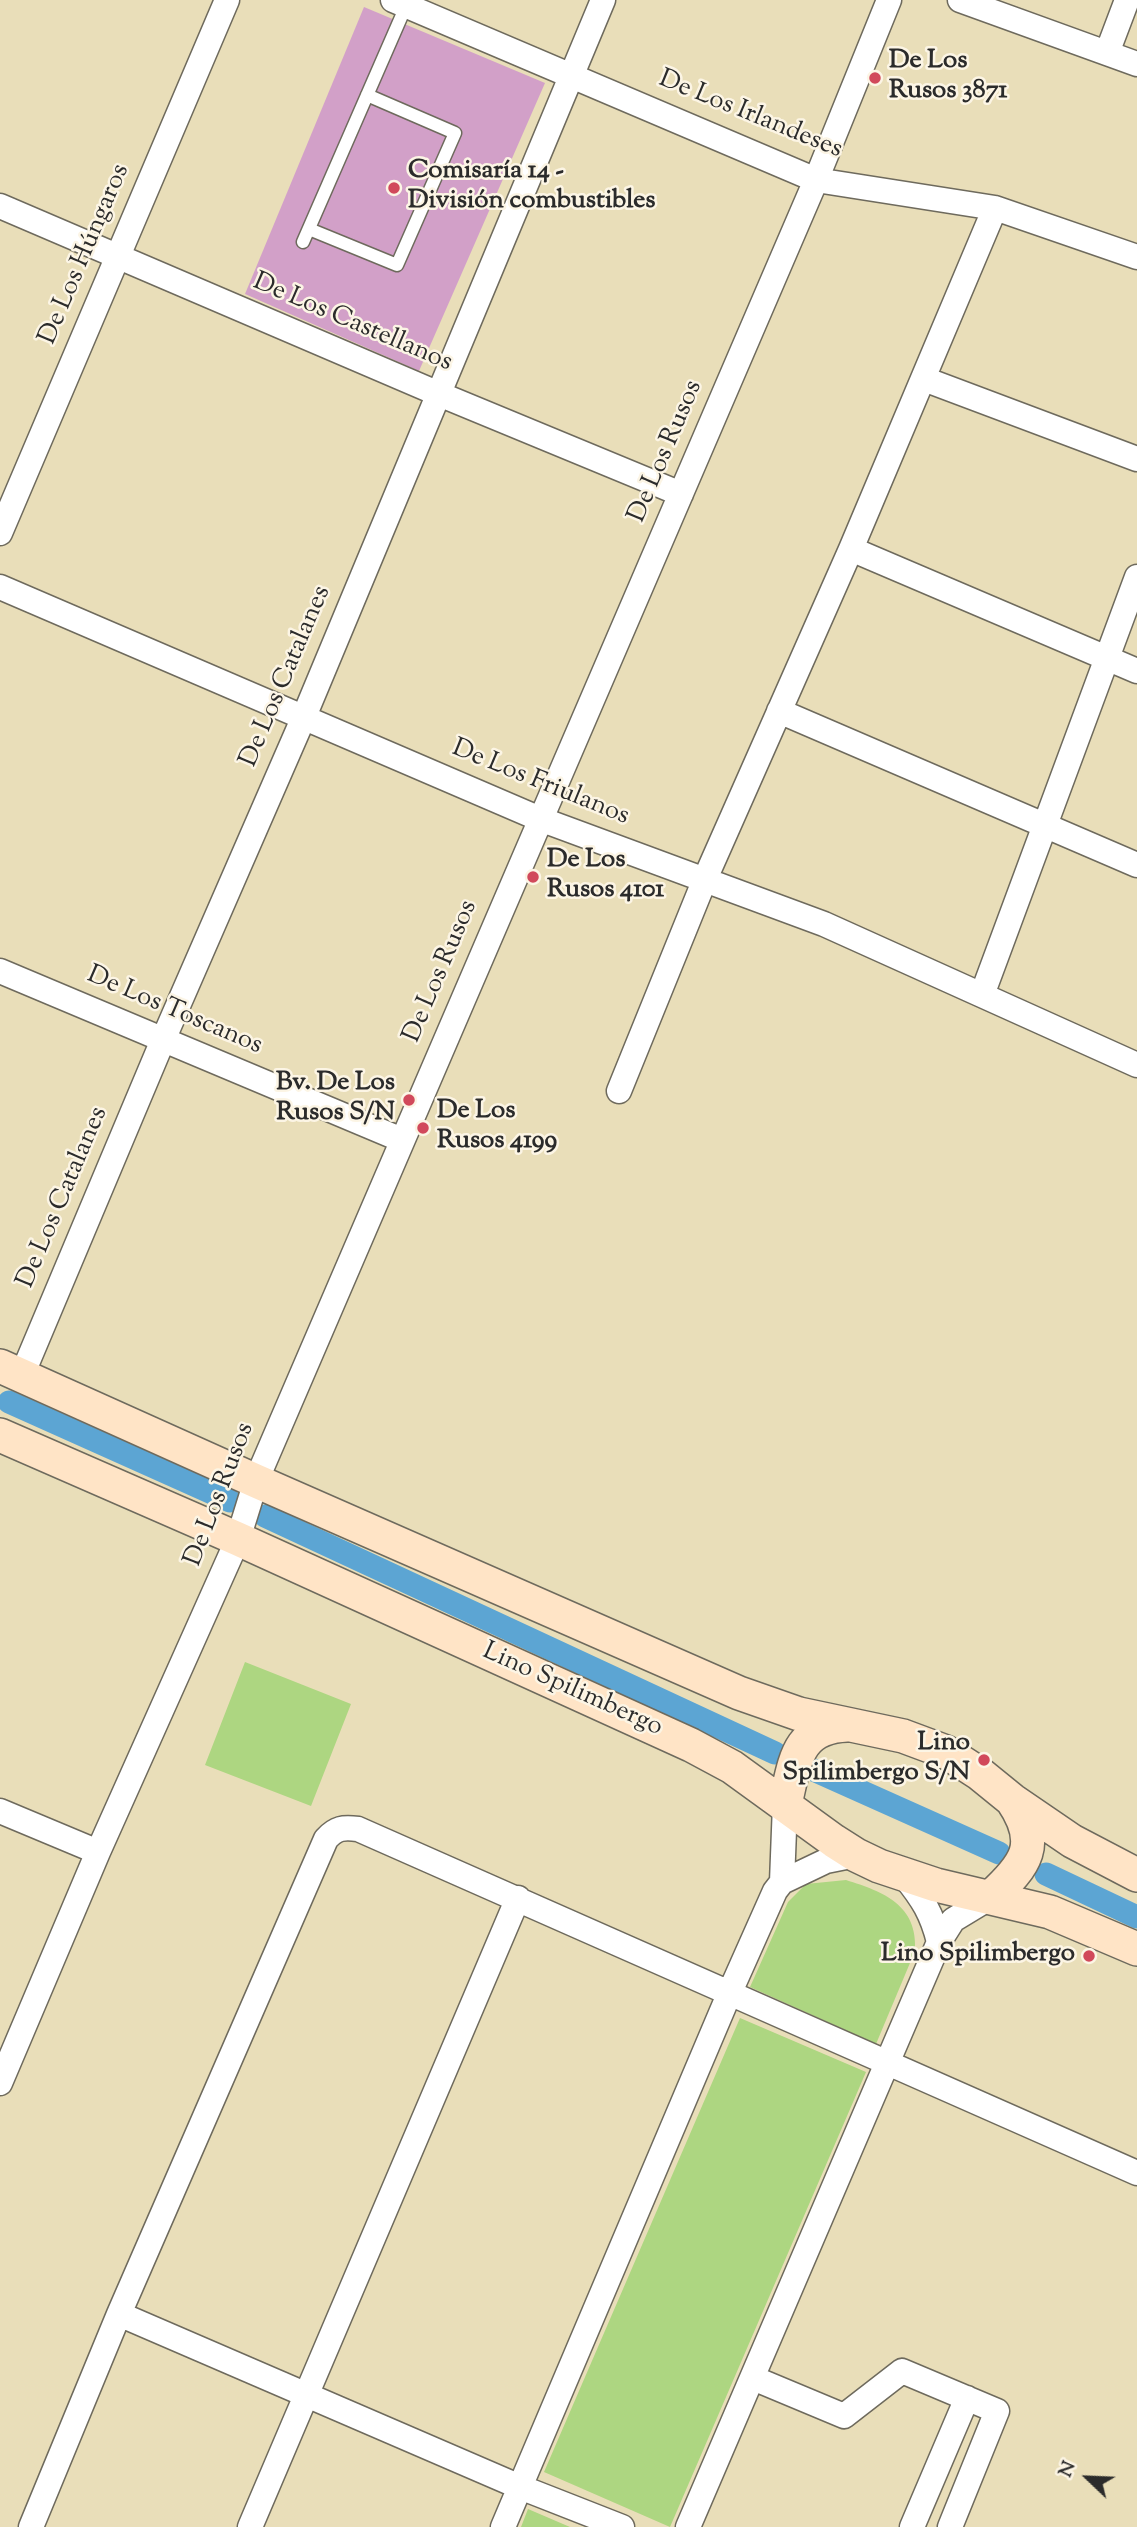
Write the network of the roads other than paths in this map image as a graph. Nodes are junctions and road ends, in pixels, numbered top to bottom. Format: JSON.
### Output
{"nodes":[{"id":1,"x":226,"y":0,"type":"edge"},
{"id":2,"x":603,"y":0,"type":"edge"},
{"id":3,"x":889,"y":0,"type":"edge"},
{"id":4,"x":960,"y":0,"type":"edge"},
{"id":5,"x":1127,"y":0,"type":"edge"},
{"id":6,"x":400,"y":3,"type":"edge"},
{"id":7,"x":1107,"y":53,"type":"junction"},
{"id":8,"x":1137,"y":64,"type":"edge"},
{"id":9,"x":572,"y":75,"type":"junction"},
{"id":10,"x":367,"y":95,"type":"junction"},
{"id":11,"x":816,"y":180,"type":"junction"},
{"id":12,"x":0,"y":206,"type":"edge"},
{"id":13,"x":995,"y":208,"type":"junction"},
{"id":14,"x":309,"y":229,"type":"junction"},
{"id":15,"x":303,"y":242,"type":"dead end"},
{"id":16,"x":118,"y":256,"type":"junction"},
{"id":17,"x":1137,"y":257,"type":"edge"},
{"id":18,"x":924,"y":379,"type":"junction"},
{"id":19,"x":439,"y":394,"type":"junction"},
{"id":20,"x":1137,"y":459,"type":"edge"},
{"id":21,"x":681,"y":494,"type":"junction"},
{"id":22,"x":0,"y":533,"type":"edge"},
{"id":23,"x":851,"y":549,"type":"junction"},
{"id":24,"x":1137,"y":578,"type":"edge"},
{"id":25,"x":0,"y":587,"type":"edge"},
{"id":26,"x":1107,"y":658,"type":"junction"},
{"id":27,"x":1137,"y":671,"type":"edge"},
{"id":28,"x":779,"y":711,"type":"junction"},
{"id":29,"x":303,"y":719,"type":"junction"},
{"id":30,"x":540,"y":819,"type":"junction"},
{"id":31,"x":1044,"y":825,"type":"junction"},
{"id":32,"x":1137,"y":865,"type":"edge"},
{"id":33,"x":705,"y":879,"type":"junction"},
{"id":34,"x":0,"y":971,"type":"edge"},
{"id":35,"x":982,"y":995,"type":"junction"},
{"id":36,"x":163,"y":1040,"type":"junction"},
{"id":37,"x":1131,"y":1056,"type":"edge"},
{"id":38,"x":620,"y":1091,"type":"dead end"},
{"id":39,"x":402,"y":1140,"type":"junction"},
{"id":40,"x":11,"y":1370,"type":"edge"},
{"id":41,"x":1,"y":1436,"type":"edge"},
{"id":42,"x":256,"y":1481,"type":"junction"},
{"id":43,"x":239,"y":1539,"type":"junction"},
{"id":44,"x":850,"y":1724,"type":"junction"},
{"id":45,"x":1012,"y":1800,"type":"junction"},
{"id":46,"x":785,"y":1804,"type":"junction"},
{"id":47,"x":0,"y":1811,"type":"edge"},
{"id":48,"x":98,"y":1852,"type":"junction"},
{"id":49,"x":856,"y":1855,"type":"junction"},
{"id":50,"x":1137,"y":1875,"type":"edge"},
{"id":51,"x":904,"y":1876,"type":"junction"},
{"id":52,"x":782,"y":1882,"type":"junction"},
{"id":53,"x":991,"y":1897,"type":"junction"},
{"id":54,"x":518,"y":1898,"type":"junction"},
{"id":55,"x":939,"y":1942,"type":"junction"},
{"id":56,"x":1137,"y":1949,"type":"edge"},
{"id":57,"x":730,"y":1992,"type":"junction"},
{"id":58,"x":889,"y":2062,"type":"junction"},
{"id":59,"x":0,"y":2083,"type":"edge"},
{"id":60,"x":1137,"y":2173,"type":"edge"},
{"id":61,"x":119,"y":2314,"type":"junction"},
{"id":62,"x":753,"y":2378,"type":"junction"},
{"id":63,"x":306,"y":2395,"type":"junction"},
{"id":64,"x":967,"y":2398,"type":"junction"},
{"id":65,"x":520,"y":2487,"type":"junction"},
{"id":66,"x":30,"y":2527,"type":"edge"},
{"id":67,"x":250,"y":2527,"type":"edge"},
{"id":68,"x":503,"y":2527,"type":"edge"},
{"id":69,"x":622,"y":2527,"type":"edge"},
{"id":70,"x":688,"y":2527,"type":"edge"},
{"id":71,"x":912,"y":2527,"type":"edge"},
{"id":72,"x":950,"y":2527,"type":"edge"}],
"edges":[{"from":1,"to":16,"type":"street","name":"De Los Húngaros"},
{"from":2,"to":9,"type":"street","name":"De Los Catalanes"},
{"from":3,"to":11,"type":"street","name":"De Los Rusos"},
{"from":4,"to":7,"type":"street"},
{"from":5,"to":7,"type":"street"},
{"from":6,"to":9,"type":"street","name":"De Los Irlandeses"},
{"from":6,"to":10,"type":"lane"},
{"from":7,"to":8,"type":"street"},
{"from":9,"to":11,"type":"street","name":"De Los Irlandeses"},
{"from":9,"to":19,"type":"street","name":"De Los Catalanes"},
{"from":10,"to":14,"type":"lane"},
{"from":10,"to":14,"type":"lane"},
{"from":11,"to":13,"type":"street","name":"De Los Irlandeses"},
{"from":11,"to":21,"type":"street","name":"De Los Rusos"},
{"from":12,"to":16,"type":"street","name":"De Los Castellanos"},
{"from":13,"to":17,"type":"street","name":"De Los Irlandeses"},
{"from":13,"to":18,"type":"street"},
{"from":14,"to":15,"type":"lane"},
{"from":16,"to":19,"type":"street","name":"De Los Castellanos"},
{"from":16,"to":22,"type":"street","name":"De Los Húngaros"},
{"from":18,"to":20,"type":"street"},
{"from":18,"to":23,"type":"street"},
{"from":19,"to":21,"type":"street","name":"De Los Castellanos"},
{"from":19,"to":29,"type":"street","name":"De Los Catalanes"},
{"from":21,"to":30,"type":"street","name":"De Los Rusos"},
{"from":23,"to":26,"type":"street"},
{"from":23,"to":28,"type":"street"},
{"from":24,"to":26,"type":"street"},
{"from":25,"to":29,"type":"street","name":"De Los Friulanos"},
{"from":26,"to":27,"type":"street"},
{"from":26,"to":31,"type":"street"},
{"from":28,"to":31,"type":"street"},
{"from":28,"to":33,"type":"street"},
{"from":29,"to":30,"type":"street","name":"De Los Friulanos"},
{"from":29,"to":36,"type":"street","name":"De Los Catalanes"},
{"from":30,"to":33,"type":"street","name":"De Los Friulanos"},
{"from":30,"to":39,"type":"street","name":"De Los Rusos"},
{"from":31,"to":32,"type":"street"},
{"from":31,"to":35,"type":"street"},
{"from":33,"to":35,"type":"street","name":"De Los Friulanos"},
{"from":33,"to":38,"type":"street"},
{"from":34,"to":36,"type":"street","name":"De Los Toscanos"},
{"from":35,"to":37,"type":"street","name":"De Los Friulanos"},
{"from":36,"to":39,"type":"street","name":"De Los Toscanos"},
{"from":36,"to":40,"type":"street","name":"De Los Catalanes"},
{"from":39,"to":42,"type":"street","name":"De Los Rusos"},
{"from":40,"to":42,"type":"main road"},
{"from":41,"to":43,"type":"main road","name":"Lino Spilimbergo"},
{"from":42,"to":43,"type":"street","name":"De Los Rusos"},
{"from":42,"to":44,"type":"main road"},
{"from":43,"to":46,"type":"main road","name":"Lino Spilimbergo"},
{"from":43,"to":48,"type":"street","name":"De Los Rusos"},
{"from":44,"to":45,"type":"main road"},
{"from":44,"to":46,"type":"main road"},
{"from":45,"to":50,"type":"main road"},
{"from":45,"to":53,"type":"main road"},
{"from":46,"to":49,"type":"main road","name":"Lino Spilimbergo"},
{"from":46,"to":52,"type":"street"},
{"from":47,"to":48,"type":"street"},
{"from":48,"to":59,"type":"street","name":"De Los Rusos"},
{"from":49,"to":51,"type":"main road","name":"Lino Spilimbergo"},
{"from":49,"to":52,"type":"street"},
{"from":51,"to":53,"type":"main road","name":"Lino Spilimbergo"},
{"from":51,"to":55,"type":"street"},
{"from":52,"to":57,"type":"street"},
{"from":53,"to":55,"type":"street"},
{"from":53,"to":56,"type":"main road","name":"Lino Spilimbergo"},
{"from":54,"to":57,"type":"street"},
{"from":54,"to":61,"type":"street"},
{"from":54,"to":63,"type":"street"},
{"from":55,"to":58,"type":"street"},
{"from":57,"to":58,"type":"street"},
{"from":57,"to":65,"type":"street"},
{"from":58,"to":60,"type":"street"},
{"from":58,"to":62,"type":"street"},
{"from":61,"to":63,"type":"street"},
{"from":61,"to":66,"type":"street"},
{"from":62,"to":64,"type":"street"},
{"from":62,"to":70,"type":"street"},
{"from":63,"to":65,"type":"street"},
{"from":63,"to":67,"type":"street"},
{"from":64,"to":71,"type":"street"},
{"from":64,"to":72,"type":"street"},
{"from":65,"to":68,"type":"street"},
{"from":65,"to":69,"type":"street"}]}
